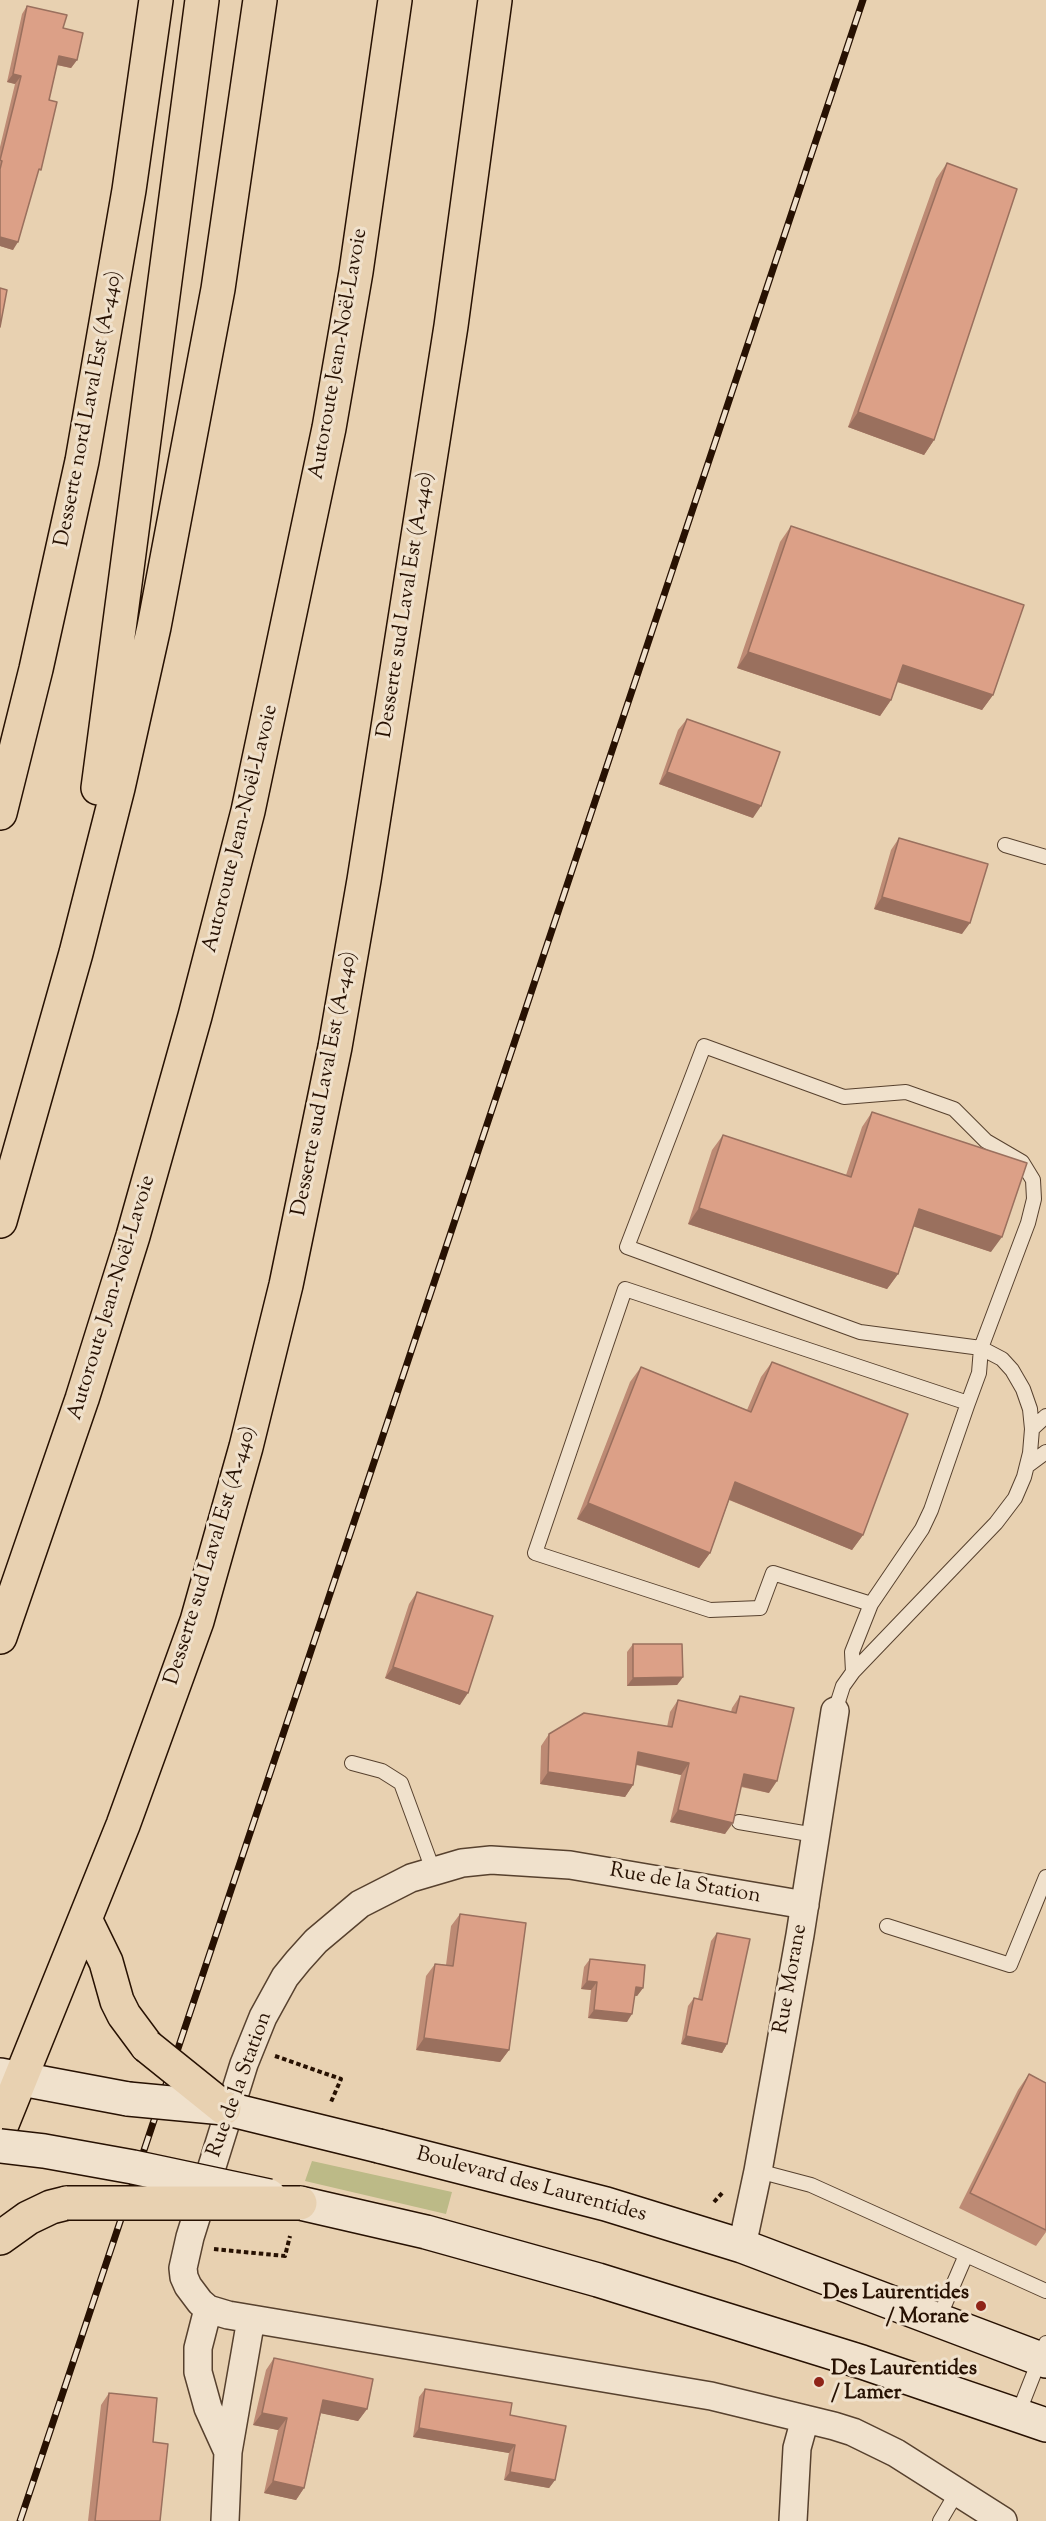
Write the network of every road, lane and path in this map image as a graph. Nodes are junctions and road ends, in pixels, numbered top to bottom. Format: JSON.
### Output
{"nodes":[{"id":1,"x":156,"y":0,"type":"edge"},
{"id":2,"x":202,"y":0,"type":"edge"},
{"id":3,"x":260,"y":0,"type":"edge"},
{"id":4,"x":394,"y":0,"type":"edge"},
{"id":5,"x":495,"y":0,"type":"edge"},
{"id":6,"x":0,"y":813,"type":"edge"},
{"id":7,"x":1005,"y":845,"type":"dead end"},
{"id":8,"x":1046,"y":857,"type":"edge"},
{"id":9,"x":76,"y":953,"type":"junction"},
{"id":10,"x":0,"y":1221,"type":"edge"},
{"id":11,"x":981,"y":1348,"type":"junction"},
{"id":12,"x":968,"y":1403,"type":"junction"},
{"id":13,"x":1046,"y":1416,"type":"edge"},
{"id":14,"x":1032,"y":1429,"type":"junction"},
{"id":15,"x":1046,"y":1452,"type":"edge"},
{"id":16,"x":1027,"y":1466,"type":"junction"},
{"id":17,"x":871,"y":1605,"type":"junction"},
{"id":18,"x":0,"y":1638,"type":"edge"},
{"id":19,"x":853,"y":1672,"type":"junction"},
{"id":20,"x":835,"y":1711,"type":"joint"},
{"id":21,"x":352,"y":1763,"type":"dead end"},
{"id":22,"x":739,"y":1822,"type":"edge"},
{"id":23,"x":815,"y":1835,"type":"junction"},
{"id":24,"x":433,"y":1870,"type":"junction"},
{"id":25,"x":1046,"y":1877,"type":"edge"},
{"id":26,"x":805,"y":1905,"type":"junction"},
{"id":27,"x":85,"y":1919,"type":"junction"},
{"id":28,"x":887,"y":1926,"type":"dead end"},
{"id":29,"x":281,"y":2058,"type":"dead end"},
{"id":30,"x":10,"y":2077,"type":"edge"},
{"id":31,"x":331,"y":2102,"type":"dead end"},
{"id":32,"x":224,"y":2108,"type":"junction"},
{"id":33,"x":0,"y":2129,"type":"edge"},
{"id":34,"x":0,"y":2146,"type":"edge"},
{"id":35,"x":758,"y":2171,"type":"junction"},
{"id":36,"x":300,"y":2203,"type":"junction"},
{"id":37,"x":290,"y":2236,"type":"dead end"},
{"id":38,"x":0,"y":2238,"type":"edge"},
{"id":39,"x":742,"y":2246,"type":"junction"},
{"id":40,"x":219,"y":2250,"type":"dead end"},
{"id":41,"x":966,"y":2255,"type":"junction"},
{"id":42,"x":1046,"y":2291,"type":"edge"},
{"id":43,"x":208,"y":2309,"type":"junction"},
{"id":44,"x":251,"y":2319,"type":"junction"},
{"id":45,"x":938,"y":2320,"type":"junction"},
{"id":46,"x":1044,"y":2354,"type":"edge"},
{"id":47,"x":805,"y":2419,"type":"junction"},
{"id":48,"x":1032,"y":2420,"type":"edge"},
{"id":49,"x":228,"y":2452,"type":"junction"},
{"id":50,"x":957,"y":2492,"type":"junction"},
{"id":51,"x":225,"y":2521,"type":"edge"},
{"id":52,"x":793,"y":2521,"type":"edge"},
{"id":53,"x":940,"y":2521,"type":"edge"},
{"id":54,"x":1003,"y":2521,"type":"edge"}],
"edges":[{"from":1,"to":6,"type":"main road","name":"Desserte nord Laval Est (A-440)"},
{"from":2,"to":9,"type":"main road"},
{"from":3,"to":9,"type":"main road"},
{"from":4,"to":18,"type":"main road","name":"Autoroute Jean-Noël-Lavoie"},
{"from":5,"to":27,"type":"main road","name":"Desserte sud Laval Est (A-440)"},
{"from":7,"to":8,"type":"lane"},
{"from":9,"to":10,"type":"main road"},
{"from":11,"to":11,"type":"lane"},
{"from":11,"to":12,"type":"lane"},
{"from":11,"to":14,"type":"lane"},
{"from":12,"to":17,"type":"lane"},
{"from":12,"to":17,"type":"lane"},
{"from":13,"to":14,"type":"lane"},
{"from":14,"to":16,"type":"lane"},
{"from":15,"to":16,"type":"lane"},
{"from":16,"to":19,"type":"lane"},
{"from":17,"to":19,"type":"lane"},
{"from":19,"to":20,"type":"lane"},
{"from":20,"to":23,"type":"street","name":"Rue Morane"},
{"from":21,"to":24,"type":"lane"},
{"from":22,"to":23,"type":"lane"},
{"from":23,"to":26,"type":"street","name":"Rue Morane"},
{"from":24,"to":26,"type":"street","name":"Rue de la Station"},
{"from":24,"to":43,"type":"street","name":"Rue de la Station"},
{"from":25,"to":28,"type":"lane"},
{"from":26,"to":35,"type":"street","name":"Rue Morane"},
{"from":27,"to":30,"type":"main road","name":"Desserte sud Laval Est (A-440)"},
{"from":27,"to":32,"type":"main road","bridge":true},
{"from":29,"to":31,"type":"path"},
{"from":30,"to":32,"type":"main road","name":"Boulevard des Laurentides","bridge":true},
{"from":30,"to":33,"type":"main road","name":"Desserte sud Laval Est (A-440)"},
{"from":32,"to":39,"type":"main road","name":"Boulevard des Laurentides","bridge":true},
{"from":34,"to":36,"type":"main road","bridge":true},
{"from":35,"to":39,"type":"street","name":"Rue Morane"},
{"from":35,"to":41,"type":"lane"},
{"from":36,"to":38,"type":"main road","bridge":true},
{"from":36,"to":48,"type":"main road"},
{"from":37,"to":40,"type":"path"},
{"from":39,"to":45,"type":"main road","name":"Boulevard des Laurentides"},
{"from":41,"to":42,"type":"lane"},
{"from":41,"to":45,"type":"lane"},
{"from":43,"to":44,"type":"street"},
{"from":43,"to":49,"type":"street"},
{"from":44,"to":47,"type":"street"},
{"from":44,"to":49,"type":"street"},
{"from":45,"to":46,"type":"main road","name":"Boulevard des Laurentides"},
{"from":46,"to":48,"type":"lane"},
{"from":47,"to":50,"type":"street"},
{"from":47,"to":52,"type":"street"},
{"from":49,"to":51,"type":"street"},
{"from":50,"to":53,"type":"lane"},
{"from":50,"to":54,"type":"street"}]}
